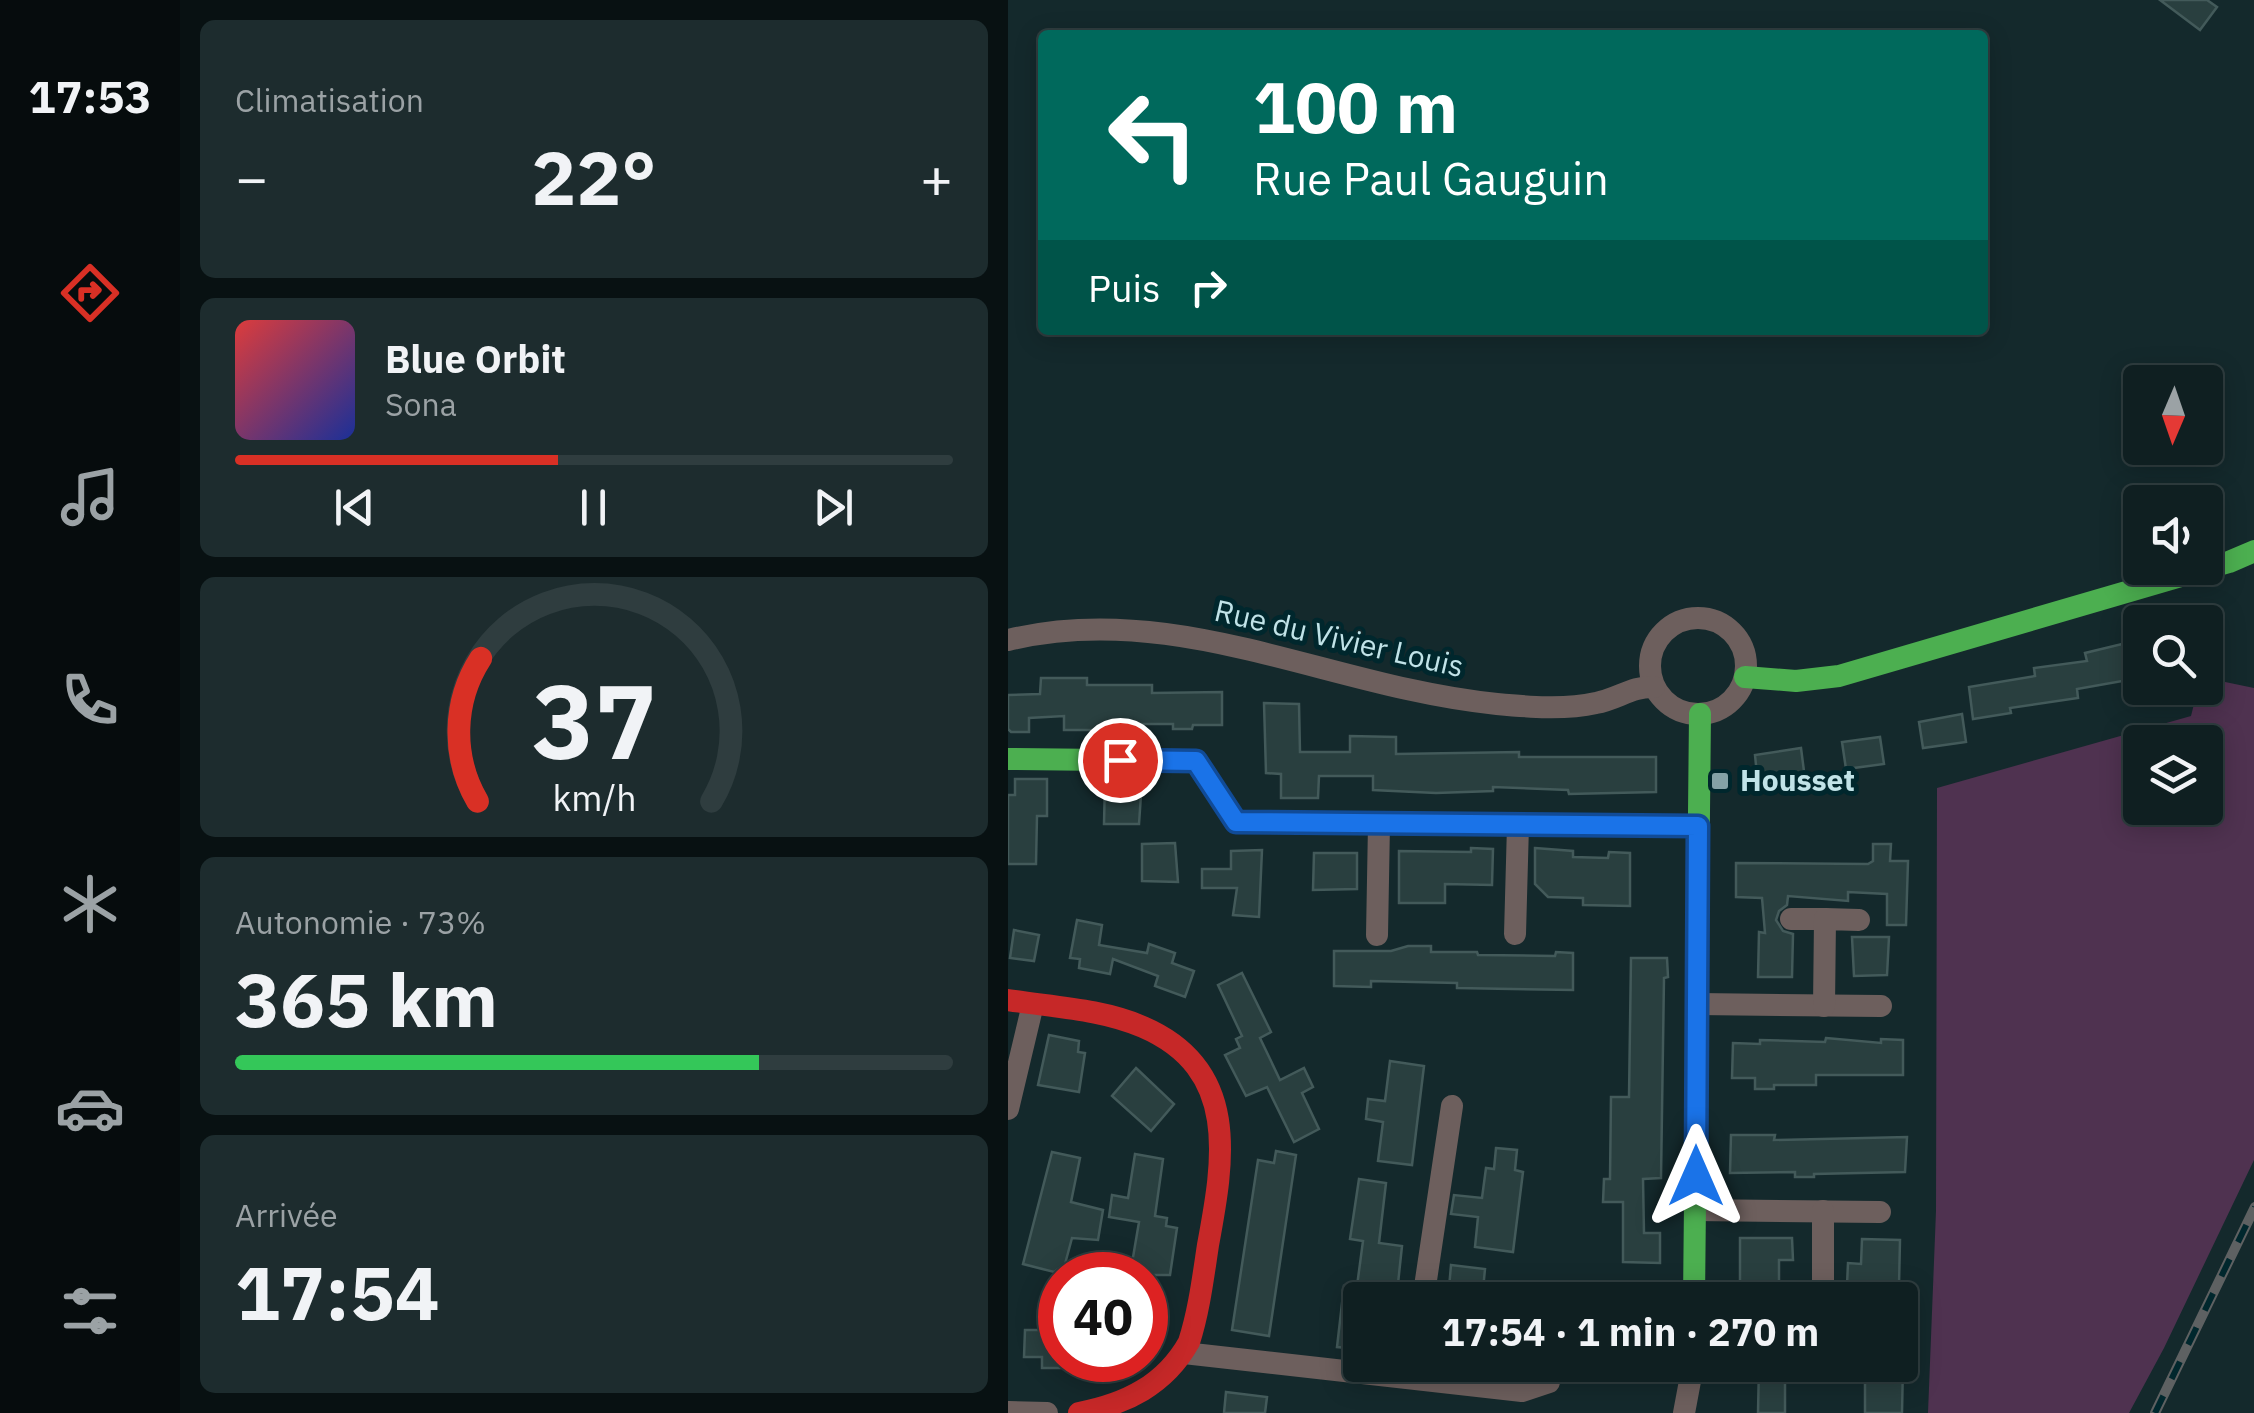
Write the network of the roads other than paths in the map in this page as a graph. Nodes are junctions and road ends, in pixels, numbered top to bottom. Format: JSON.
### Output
{"nodes":[{"id":1,"x":2254,"y":551,"type":"edge"},
{"id":2,"x":1008,"y":640,"type":"edge"},
{"id":3,"x":1745,"y":678,"type":"junction"},
{"id":4,"x":1654,"y":687,"type":"junction"},
{"id":5,"x":1700,"y":714,"type":"junction"},
{"id":6,"x":1008,"y":759,"type":"edge"},
{"id":7,"x":1379,"y":824,"type":"junction"},
{"id":8,"x":1518,"y":826,"type":"junction"},
{"id":9,"x":1698,"y":826,"type":"junction"},
{"id":10,"x":1790,"y":919,"type":"dead end"},
{"id":11,"x":1825,"y":920,"type":"junction"},
{"id":12,"x":1858,"y":920,"type":"dead end"},
{"id":13,"x":1516,"y":934,"type":"dead end"},
{"id":14,"x":1376,"y":935,"type":"dead end"},
{"id":15,"x":1008,"y":1000,"type":"edge"},
{"id":16,"x":1032,"y":1004,"type":"junction"},
{"id":17,"x":1696,"y":1004,"type":"junction"},
{"id":18,"x":1824,"y":1006,"type":"junction"},
{"id":19,"x":1881,"y":1006,"type":"dead end"},
{"id":20,"x":1452,"y":1106,"type":"dead end"},
{"id":21,"x":1008,"y":1109,"type":"edge"},
{"id":22,"x":1695,"y":1210,"type":"junction"},
{"id":23,"x":1823,"y":1211,"type":"junction"},
{"id":24,"x":1880,"y":1212,"type":"dead end"},
{"id":25,"x":1426,"y":1282,"type":"edge"},
{"id":26,"x":1694,"y":1282,"type":"edge"},
{"id":27,"x":1822,"y":1282,"type":"edge"},
{"id":28,"x":1184,"y":1354,"type":"junction"},
{"id":29,"x":1343,"y":1367,"type":"edge"},
{"id":30,"x":1473,"y":1382,"type":"edge"},
{"id":31,"x":1549,"y":1382,"type":"dead end"},
{"id":32,"x":1690,"y":1382,"type":"edge"},
{"id":33,"x":1008,"y":1412,"type":"edge"},
{"id":34,"x":1047,"y":1413,"type":"edge"},
{"id":35,"x":1079,"y":1413,"type":"edge"},
{"id":36,"x":1684,"y":1413,"type":"edge"}],
"edges":[{"from":1,"to":3,"type":"street"},
{"from":2,"to":4,"type":"street","name":"Rue du Vivier Louis"},
{"from":3,"to":4,"type":"street"},
{"from":3,"to":5,"type":"street"},
{"from":4,"to":5,"type":"street"},
{"from":5,"to":9,"type":"street"},
{"from":6,"to":7,"type":"street"},
{"from":7,"to":8,"type":"street"},
{"from":7,"to":14,"type":"street"},
{"from":8,"to":9,"type":"street"},
{"from":8,"to":13,"type":"street"},
{"from":9,"to":17,"type":"street"},
{"from":10,"to":11,"type":"street"},
{"from":11,"to":12,"type":"street"},
{"from":11,"to":18,"type":"street"},
{"from":15,"to":16,"type":"street"},
{"from":16,"to":21,"type":"street"},
{"from":16,"to":28,"type":"street"},
{"from":17,"to":18,"type":"street"},
{"from":17,"to":22,"type":"street"},
{"from":18,"to":19,"type":"street"},
{"from":20,"to":25,"type":"street"},
{"from":22,"to":23,"type":"street"},
{"from":22,"to":26,"type":"street"},
{"from":23,"to":24,"type":"street"},
{"from":23,"to":27,"type":"street"},
{"from":28,"to":29,"type":"street"},
{"from":28,"to":35,"type":"street"},
{"from":30,"to":31,"type":"street"},
{"from":32,"to":36,"type":"street"},
{"from":33,"to":34,"type":"street"}]}
